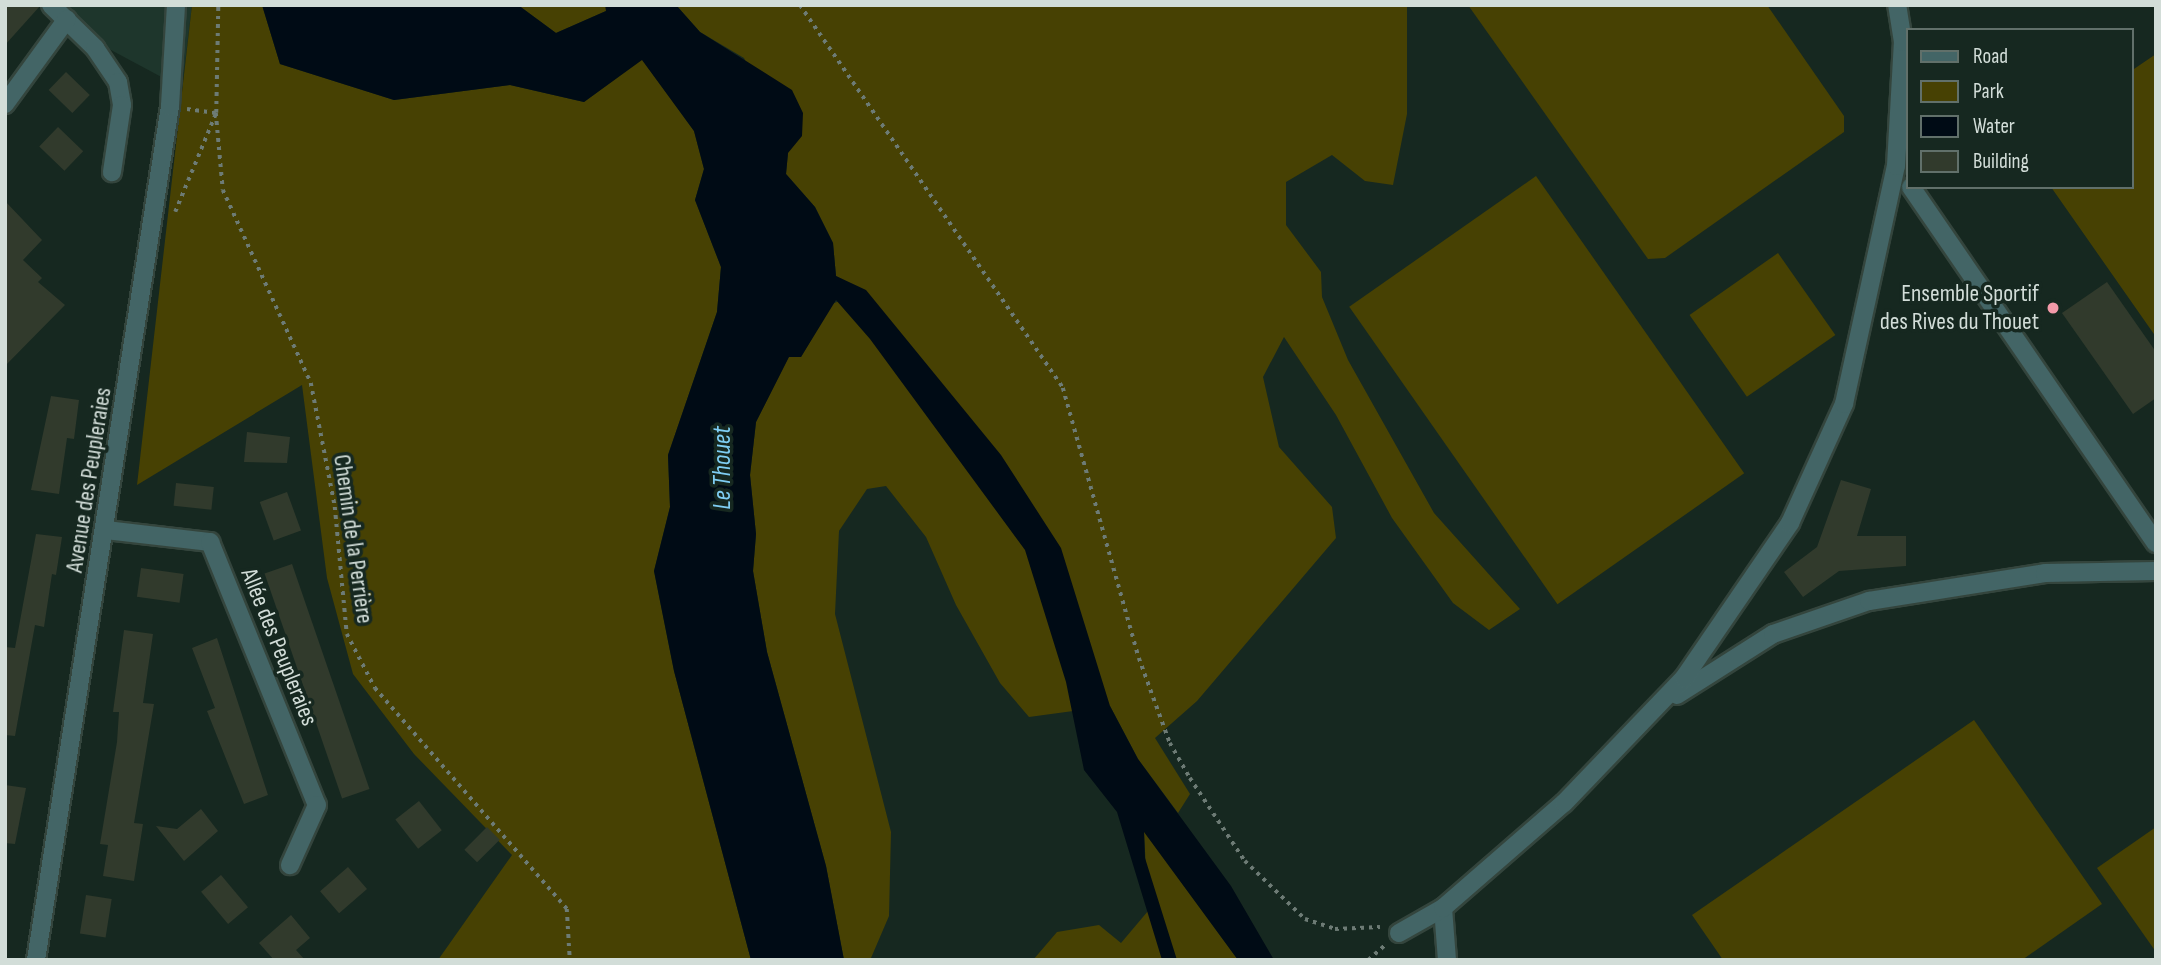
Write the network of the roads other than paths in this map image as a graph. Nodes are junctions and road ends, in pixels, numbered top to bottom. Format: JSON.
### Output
{"nodes":[{"id":1,"x":51,"y":5,"type":"edge"},
{"id":2,"x":176,"y":5,"type":"edge"},
{"id":3,"x":1897,"y":5,"type":"edge"},
{"id":4,"x":67,"y":19,"type":"junction"},
{"id":5,"x":5,"y":104,"type":"edge"},
{"id":6,"x":1896,"y":166,"type":"junction"},
{"id":7,"x":113,"y":172,"type":"dead end"},
{"id":8,"x":1906,"y":181,"type":"edge"},
{"id":9,"x":1912,"y":189,"type":"edge"},
{"id":10,"x":106,"y":530,"type":"junction"},
{"id":11,"x":2156,"y":543,"type":"edge"},
{"id":12,"x":2156,"y":571,"type":"edge"},
{"id":13,"x":1653,"y":710,"type":"junction"},
{"id":14,"x":290,"y":866,"type":"dead end"},
{"id":15,"x":1443,"y":908,"type":"junction"},
{"id":16,"x":1399,"y":933,"type":"road end"},
{"id":17,"x":36,"y":960,"type":"edge"},
{"id":18,"x":1447,"y":960,"type":"edge"}],
"edges":[{"from":1,"to":4,"type":"street"},
{"from":2,"to":10,"type":"street","name":"Avenue des Peupleraies"},
{"from":3,"to":6,"type":"street"},
{"from":4,"to":5,"type":"street"},
{"from":4,"to":7,"type":"street"},
{"from":6,"to":8,"type":"street"},
{"from":6,"to":13,"type":"street"},
{"from":9,"to":11,"type":"street"},
{"from":10,"to":14,"type":"street","name":"Allée des Peupleraies"},
{"from":10,"to":17,"type":"street","name":"Avenue des Peupleraies"},
{"from":12,"to":13,"type":"street"},
{"from":13,"to":15,"type":"street"},
{"from":15,"to":16,"type":"street"},
{"from":15,"to":18,"type":"street"}]}
